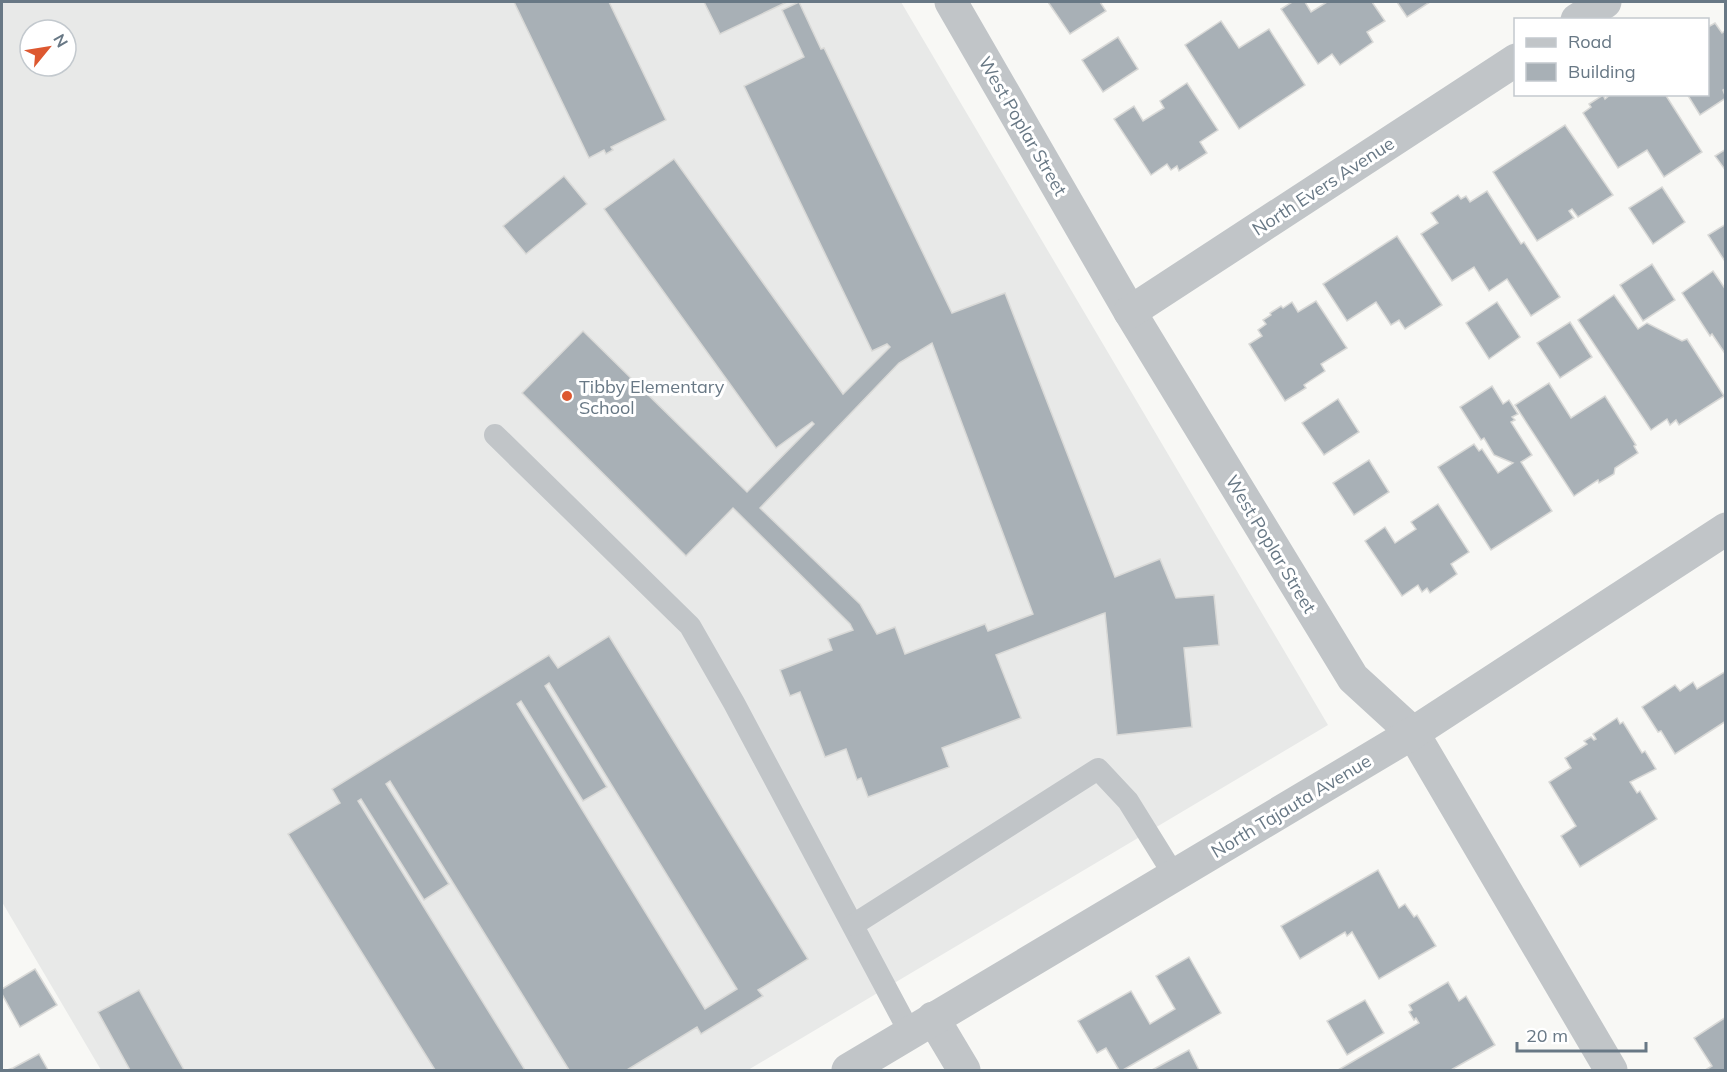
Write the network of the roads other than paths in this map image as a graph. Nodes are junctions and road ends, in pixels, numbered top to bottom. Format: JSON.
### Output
{"nodes":[{"id":1,"x":951,"y":2,"type":"edge"},
{"id":2,"x":1605,"y":2,"type":"edge"},
{"id":3,"x":1580,"y":18,"type":"edge"},
{"id":4,"x":1514,"y":61,"type":"edge"},
{"id":5,"x":1130,"y":312,"type":"junction"},
{"id":6,"x":495,"y":435,"type":"dead end"},
{"id":7,"x":1725,"y":529,"type":"edge"},
{"id":8,"x":1413,"y":733,"type":"junction"},
{"id":9,"x":1174,"y":875,"type":"junction"},
{"id":10,"x":853,"y":925,"type":"junction"},
{"id":11,"x":922,"y":1026,"type":"junction"},
{"id":12,"x":848,"y":1071,"type":"edge"},
{"id":13,"x":964,"y":1071,"type":"edge"},
{"id":14,"x":1611,"y":1071,"type":"edge"}],
"edges":[{"from":1,"to":5,"type":"street","name":"West Poplar Street"},
{"from":2,"to":3,"type":"street"},
{"from":4,"to":5,"type":"street","name":"North Evers Avenue"},
{"from":5,"to":8,"type":"street","name":"West Poplar Street"},
{"from":6,"to":10,"type":"lane"},
{"from":7,"to":8,"type":"street","name":"North Tajauta Avenue"},
{"from":8,"to":9,"type":"street","name":"North Tajauta Avenue"},
{"from":8,"to":14,"type":"street","name":"West Poplar Street"},
{"from":9,"to":10,"type":"lane"},
{"from":9,"to":11,"type":"street","name":"North Tajauta Avenue"},
{"from":10,"to":11,"type":"lane"},
{"from":11,"to":12,"type":"street","name":"North Tajauta Avenue"},
{"from":11,"to":13,"type":"street"}]}
